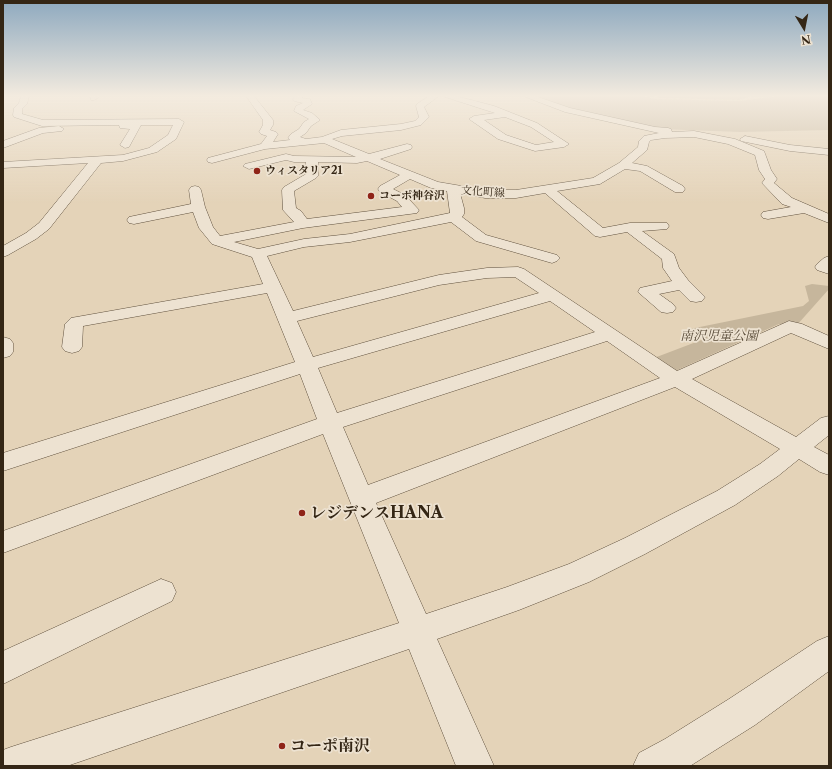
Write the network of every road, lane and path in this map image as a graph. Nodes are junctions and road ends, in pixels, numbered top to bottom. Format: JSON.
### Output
{"nodes":[{"id":1,"x":39,"y":132,"type":"edge"},
{"id":2,"x":133,"y":132,"type":"joint"},
{"id":3,"x":174,"y":132,"type":"edge"},
{"id":4,"x":264,"y":132,"type":"edge"},
{"id":5,"x":301,"y":132,"type":"edge"},
{"id":6,"x":352,"y":132,"type":"edge"},
{"id":7,"x":495,"y":132,"type":"edge"},
{"id":8,"x":545,"y":132,"type":"edge"},
{"id":9,"x":673,"y":132,"type":"edge"},
{"id":10,"x":118,"y":133,"type":"dead end"},
{"id":11,"x":694,"y":134,"type":"junction"},
{"id":12,"x":66,"y":135,"type":"dead end"},
{"id":13,"x":28,"y":136,"type":"junction"},
{"id":14,"x":325,"y":140,"type":"junction"},
{"id":15,"x":302,"y":141,"type":"junction"},
{"id":16,"x":162,"y":144,"type":"junction"},
{"id":17,"x":3,"y":145,"type":"edge"},
{"id":18,"x":265,"y":146,"type":"junction"},
{"id":19,"x":407,"y":147,"type":"dead end"},
{"id":20,"x":18,"y":150,"type":"dead end"},
{"id":21,"x":3,"y":151,"type":"edge"},
{"id":22,"x":829,"y":152,"type":"edge"},
{"id":23,"x":368,"y":158,"type":"junction"},
{"id":24,"x":312,"y":159,"type":"junction"},
{"id":25,"x":97,"y":160,"type":"junction"},
{"id":26,"x":212,"y":160,"type":"dead end"},
{"id":27,"x":3,"y":165,"type":"edge"},
{"id":28,"x":623,"y":165,"type":"junction"},
{"id":29,"x":249,"y":166,"type":"dead end"},
{"id":30,"x":406,"y":174,"type":"junction"},
{"id":31,"x":380,"y":177,"type":"dead end"},
{"id":32,"x":546,"y":188,"type":"junction"},
{"id":33,"x":679,"y":189,"type":"dead end"},
{"id":34,"x":195,"y":190,"type":"dead end"},
{"id":35,"x":453,"y":190,"type":"junction"},
{"id":36,"x":198,"y":207,"type":"junction"},
{"id":37,"x":805,"y":209,"type":"junction"},
{"id":38,"x":768,"y":215,"type":"dead end"},
{"id":39,"x":454,"y":217,"type":"junction"},
{"id":40,"x":829,"y":219,"type":"edge"},
{"id":41,"x":134,"y":220,"type":"dead end"},
{"id":42,"x":303,"y":224,"type":"junction"},
{"id":43,"x":662,"y":226,"type":"dead end"},
{"id":44,"x":630,"y":227,"type":"junction"},
{"id":45,"x":217,"y":241,"type":"junction"},
{"id":46,"x":3,"y":252,"type":"edge"},
{"id":47,"x":258,"y":254,"type":"junction"},
{"id":48,"x":552,"y":258,"type":"dead end"},
{"id":49,"x":829,"y":261,"type":"edge"},
{"id":50,"x":829,"y":269,"type":"edge"},
{"id":51,"x":682,"y":284,"type":"junction"},
{"id":52,"x":273,"y":287,"type":"junction"},
{"id":53,"x":552,"y":296,"type":"junction"},
{"id":54,"x":696,"y":297,"type":"dead end"},
{"id":55,"x":667,"y":308,"type":"dead end"},
{"id":56,"x":287,"y":318,"type":"junction"},
{"id":57,"x":608,"y":334,"type":"junction"},
{"id":58,"x":3,"y":343,"type":"edge"},
{"id":59,"x":829,"y":343,"type":"edge"},
{"id":60,"x":72,"y":347,"type":"dead end"},
{"id":61,"x":3,"y":352,"type":"edge"},
{"id":62,"x":307,"y":365,"type":"junction"},
{"id":63,"x":676,"y":379,"type":"junction"},
{"id":64,"x":330,"y":423,"type":"junction"},
{"id":65,"x":829,"y":423,"type":"edge"},
{"id":66,"x":798,"y":448,"type":"junction"},
{"id":67,"x":3,"y":462,"type":"edge"},
{"id":68,"x":829,"y":466,"type":"edge"},
{"id":69,"x":361,"y":498,"type":"junction"},
{"id":70,"x":3,"y":542,"type":"edge"},
{"id":71,"x":160,"y":592,"type":"dead end"},
{"id":72,"x":418,"y":631,"type":"junction"},
{"id":73,"x":829,"y":652,"type":"edge"},
{"id":74,"x":3,"y":668,"type":"edge"},
{"id":75,"x":11,"y":766,"type":"edge"},
{"id":76,"x":475,"y":766,"type":"edge"},
{"id":77,"x":652,"y":766,"type":"edge"}],
"edges":[{"from":1,"to":13,"type":"street"},
{"from":2,"to":10,"type":"street"},
{"from":2,"to":16,"type":"street"},
{"from":3,"to":16,"type":"street"},
{"from":4,"to":18,"type":"street"},
{"from":5,"to":15,"type":"street"},
{"from":6,"to":14,"type":"street"},
{"from":7,"to":8,"type":"street"},
{"from":9,"to":11,"type":"street"},
{"from":11,"to":22,"type":"street"},
{"from":11,"to":28,"type":"street","name":"文化町線"},
{"from":11,"to":37,"type":"street"},
{"from":12,"to":13,"type":"street"},
{"from":13,"to":17,"type":"street"},
{"from":14,"to":15,"type":"street"},
{"from":14,"to":23,"type":"street","name":"文化町線"},
{"from":15,"to":18,"type":"street"},
{"from":16,"to":25,"type":"street"},
{"from":18,"to":26,"type":"street"},
{"from":19,"to":23,"type":"street"},
{"from":20,"to":21,"type":"street"},
{"from":23,"to":24,"type":"street"},
{"from":23,"to":30,"type":"street","name":"文化町線"},
{"from":24,"to":29,"type":"street"},
{"from":24,"to":42,"type":"street"},
{"from":25,"to":27,"type":"street"},
{"from":25,"to":46,"type":"street"},
{"from":28,"to":32,"type":"street","name":"文化町線"},
{"from":28,"to":33,"type":"street"},
{"from":30,"to":31,"type":"street"},
{"from":30,"to":35,"type":"street","name":"文化町線"},
{"from":30,"to":42,"type":"street"},
{"from":32,"to":35,"type":"street","name":"文化町線"},
{"from":32,"to":44,"type":"street"},
{"from":34,"to":36,"type":"street"},
{"from":35,"to":39,"type":"street"},
{"from":36,"to":41,"type":"street"},
{"from":36,"to":45,"type":"street"},
{"from":37,"to":38,"type":"street"},
{"from":37,"to":40,"type":"street"},
{"from":39,"to":47,"type":"street"},
{"from":39,"to":48,"type":"street"},
{"from":42,"to":45,"type":"street"},
{"from":43,"to":44,"type":"street"},
{"from":44,"to":51,"type":"street"},
{"from":45,"to":47,"type":"street"},
{"from":47,"to":52,"type":"street"},
{"from":49,"to":50,"type":"street"},
{"from":51,"to":54,"type":"street"},
{"from":51,"to":55,"type":"street"},
{"from":52,"to":56,"type":"street"},
{"from":52,"to":60,"type":"street"},
{"from":53,"to":56,"type":"street"},
{"from":53,"to":57,"type":"street"},
{"from":53,"to":62,"type":"street"},
{"from":56,"to":62,"type":"street"},
{"from":57,"to":63,"type":"street"},
{"from":57,"to":64,"type":"street"},
{"from":58,"to":61,"type":"street"},
{"from":59,"to":63,"type":"street"},
{"from":62,"to":64,"type":"street"},
{"from":62,"to":67,"type":"street"},
{"from":63,"to":66,"type":"street"},
{"from":63,"to":69,"type":"street"},
{"from":64,"to":69,"type":"street"},
{"from":64,"to":70,"type":"street"},
{"from":65,"to":66,"type":"street"},
{"from":66,"to":68,"type":"street"},
{"from":66,"to":72,"type":"street"},
{"from":69,"to":72,"type":"street"},
{"from":71,"to":74,"type":"street"},
{"from":72,"to":75,"type":"street"},
{"from":72,"to":76,"type":"street"},
{"from":73,"to":77,"type":"street"}]}
